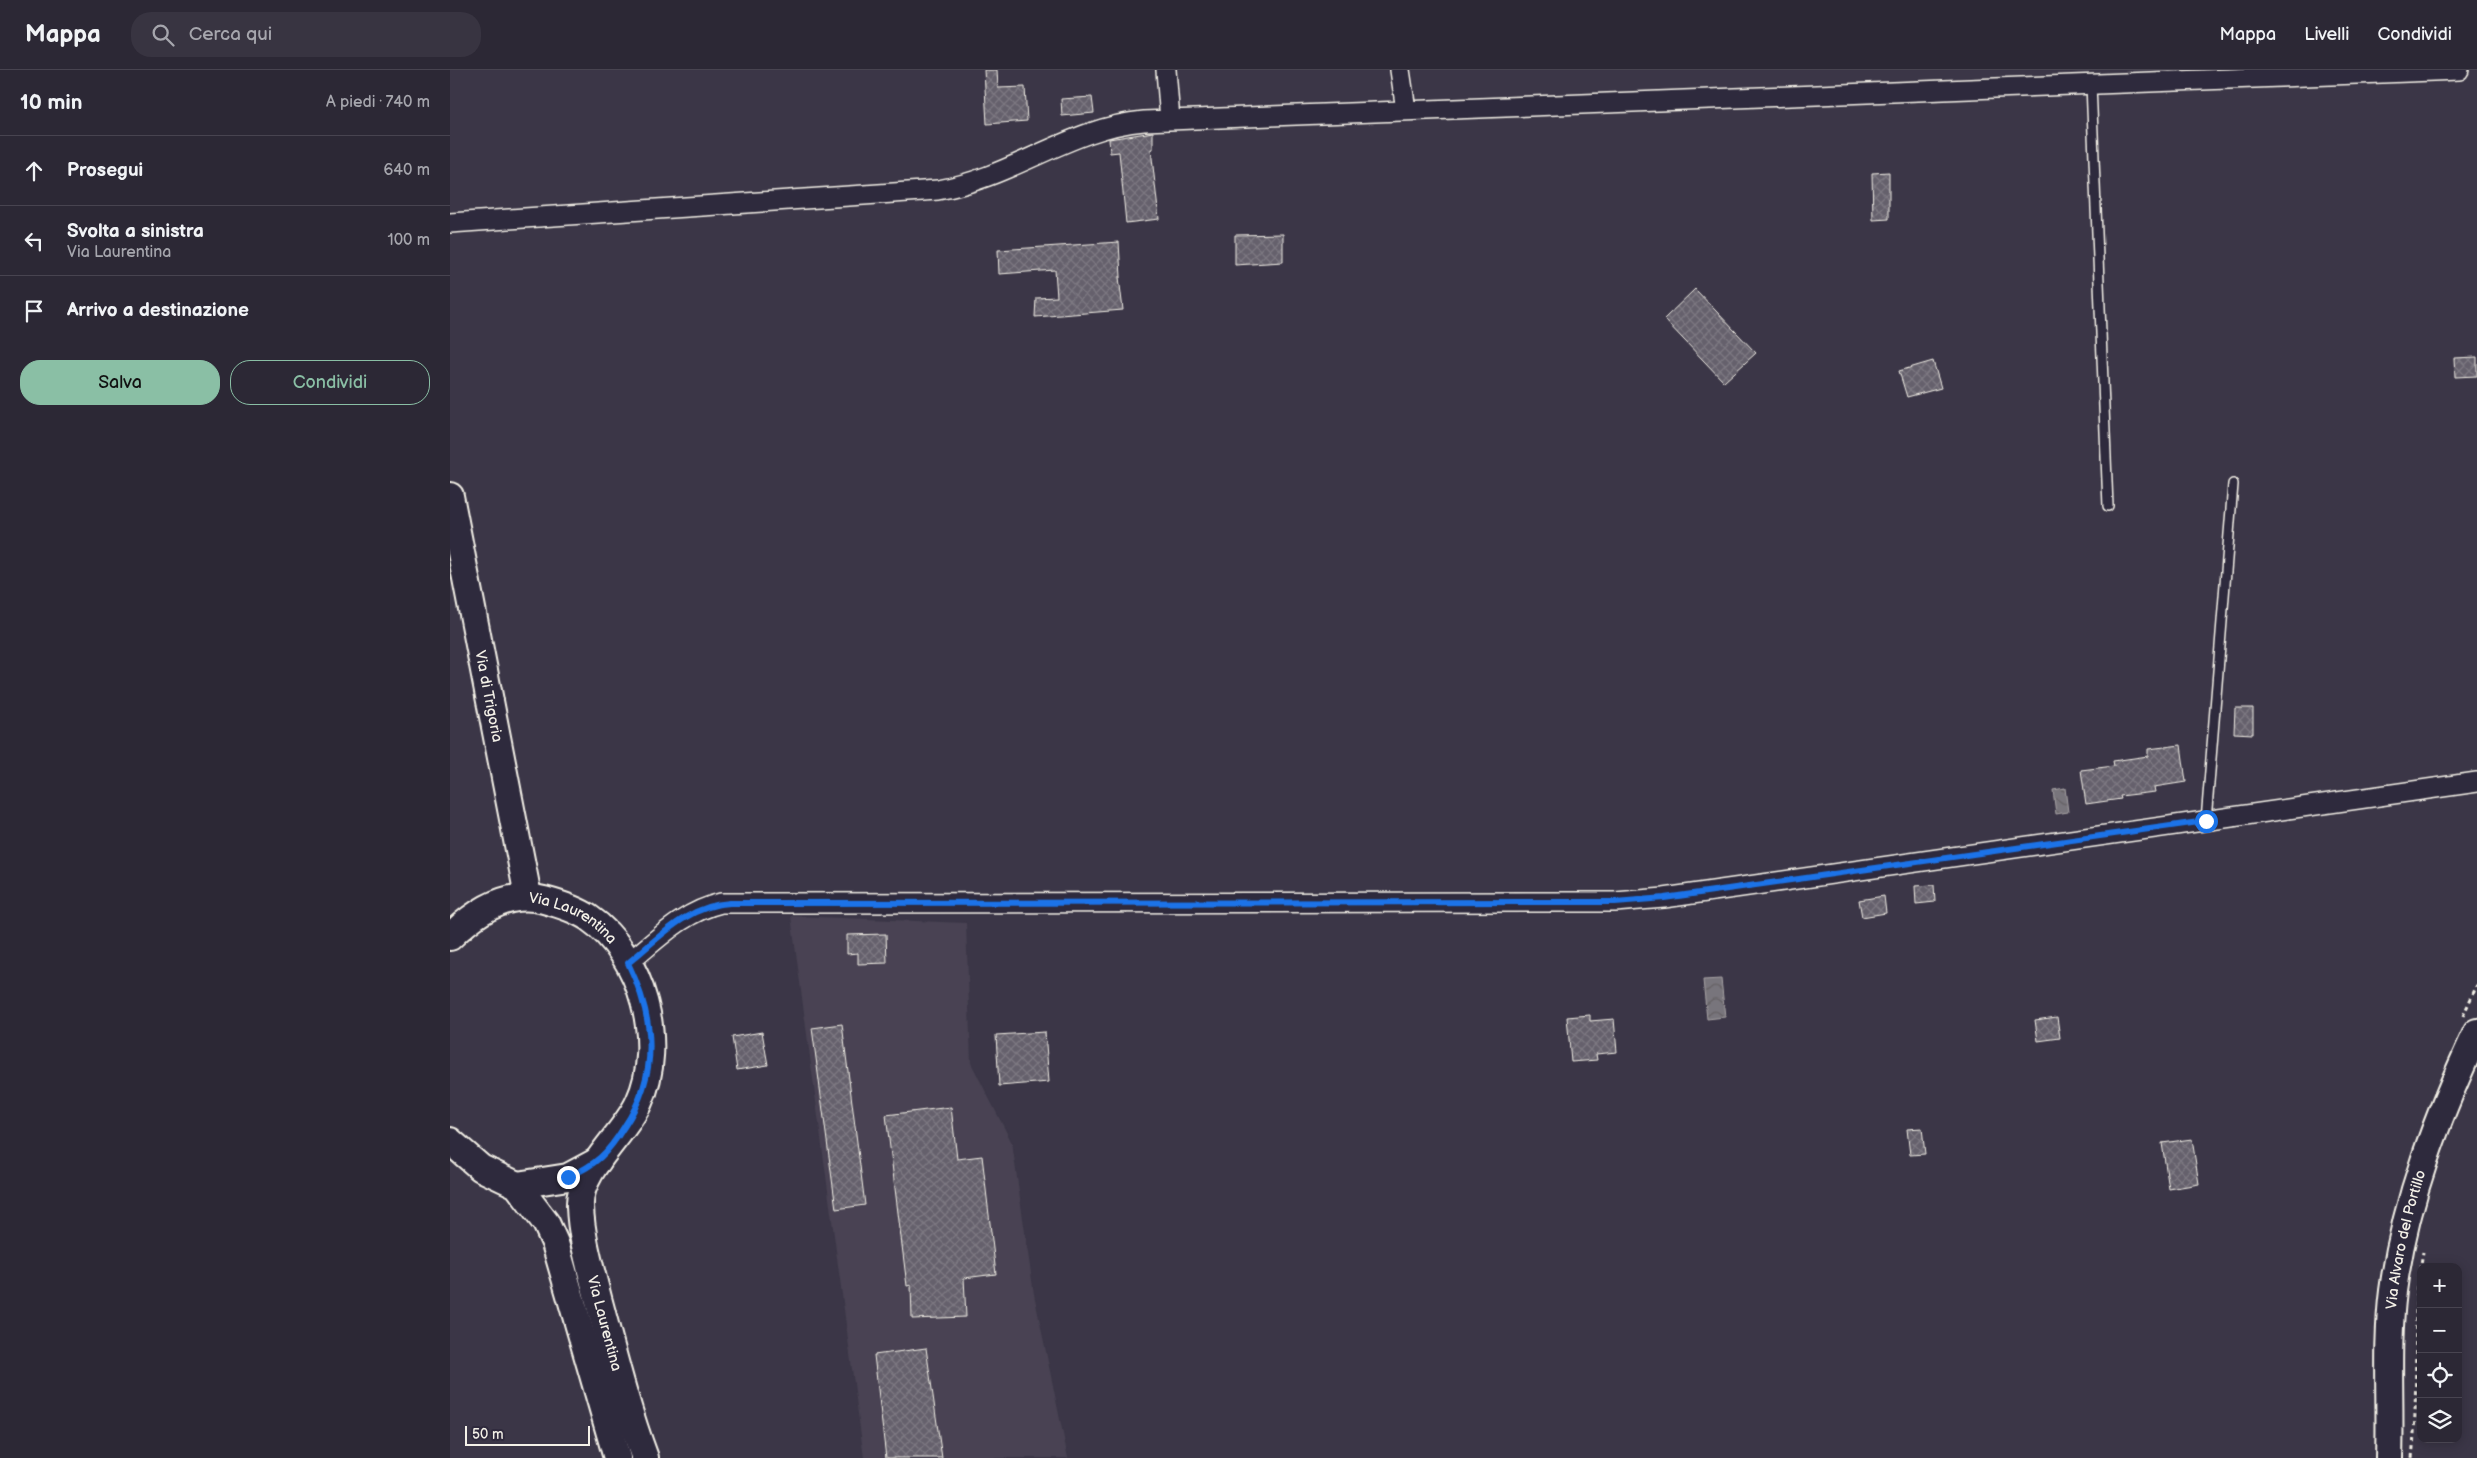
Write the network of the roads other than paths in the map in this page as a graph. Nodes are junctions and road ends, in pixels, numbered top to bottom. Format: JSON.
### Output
{"nodes":[{"id":1,"x":1166,"y":70,"type":"edge"},
{"id":2,"x":1400,"y":70,"type":"edge"},
{"id":3,"x":2459,"y":70,"type":"edge"},
{"id":4,"x":2091,"y":84,"type":"junction"},
{"id":5,"x":1406,"y":110,"type":"junction"},
{"id":6,"x":1170,"y":120,"type":"junction"},
{"id":7,"x":450,"y":223,"type":"edge"},
{"id":8,"x":2233,"y":484,"type":"dead end"},
{"id":9,"x":450,"y":496,"type":"edge"},
{"id":10,"x":2108,"y":506,"type":"dead end"},
{"id":11,"x":2477,"y":782,"type":"edge"},
{"id":12,"x":2206,"y":821,"type":"junction"},
{"id":13,"x":528,"y":896,"type":"junction"},
{"id":14,"x":450,"y":936,"type":"edge"},
{"id":15,"x":628,"y":963,"type":"junction"},
{"id":16,"x":2477,"y":1032,"type":"edge"},
{"id":17,"x":450,"y":1141,"type":"edge"},
{"id":18,"x":598,"y":1161,"type":"junction"},
{"id":19,"x":516,"y":1185,"type":"junction"},
{"id":20,"x":617,"y":1458,"type":"edge"},
{"id":21,"x":644,"y":1458,"type":"edge"},
{"id":22,"x":2389,"y":1458,"type":"edge"}],
"edges":[{"from":1,"to":6,"type":"street"},
{"from":2,"to":5,"type":"street"},
{"from":3,"to":4,"type":"street"},
{"from":4,"to":5,"type":"street"},
{"from":4,"to":10,"type":"lane"},
{"from":5,"to":6,"type":"street"},
{"from":6,"to":7,"type":"street"},
{"from":8,"to":12,"type":"lane"},
{"from":9,"to":13,"type":"main road","name":"Via di Trigoria"},
{"from":11,"to":12,"type":"street"},
{"from":12,"to":15,"type":"street"},
{"from":13,"to":14,"type":"main road","name":"Via Laurentina"},
{"from":13,"to":15,"type":"main road","name":"Via Laurentina"},
{"from":15,"to":18,"type":"main road","name":"Via Laurentina"},
{"from":16,"to":22,"type":"main road","name":"Via Alvaro del Portillo"},
{"from":17,"to":19,"type":"main road","name":"Via Laurentina"},
{"from":18,"to":19,"type":"main road","name":"Via Laurentina"},
{"from":18,"to":21,"type":"main road","name":"Via Laurentina"},
{"from":19,"to":20,"type":"main road","name":"Via Laurentina"}]}
